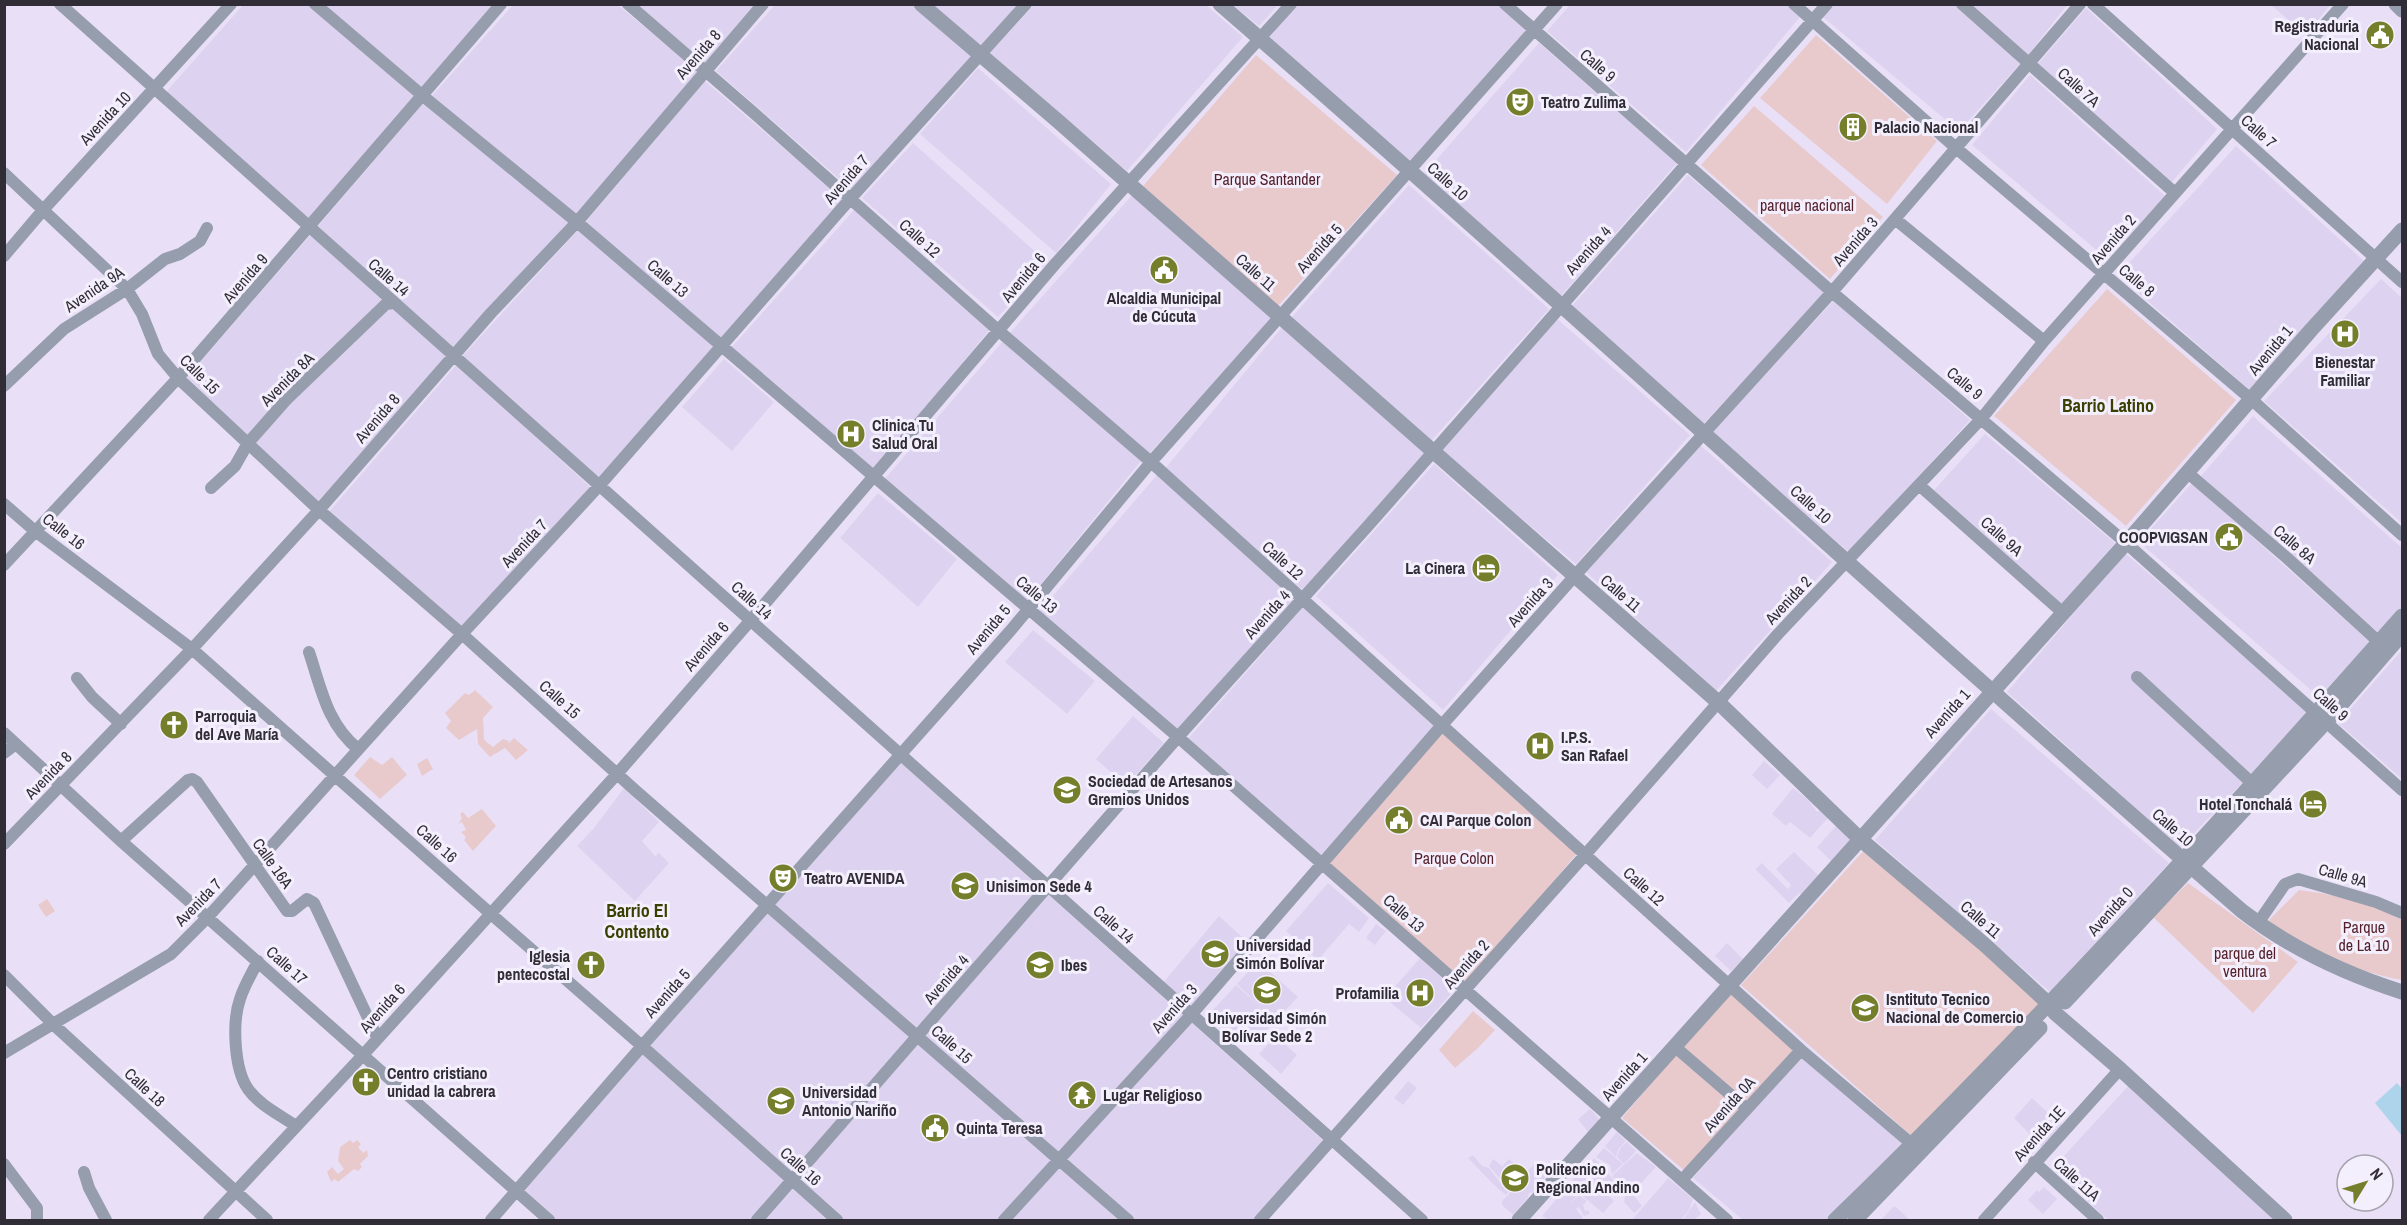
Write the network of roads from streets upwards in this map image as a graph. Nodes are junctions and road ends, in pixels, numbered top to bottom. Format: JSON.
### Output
{"nodes":[{"id":1,"x":60,"y":4,"type":"edge"},
{"id":2,"x":231,"y":4,"type":"edge"},
{"id":3,"x":315,"y":4,"type":"edge"},
{"id":4,"x":501,"y":4,"type":"edge"},
{"id":5,"x":628,"y":4,"type":"edge"},
{"id":6,"x":763,"y":4,"type":"edge"},
{"id":7,"x":921,"y":4,"type":"edge"},
{"id":8,"x":1026,"y":4,"type":"edge"},
{"id":9,"x":1220,"y":4,"type":"edge"},
{"id":10,"x":1291,"y":4,"type":"edge"},
{"id":11,"x":1504,"y":4,"type":"edge"},
{"id":12,"x":1557,"y":4,"type":"edge"},
{"id":13,"x":1794,"y":4,"type":"edge"},
{"id":14,"x":1827,"y":4,"type":"edge"},
{"id":15,"x":1962,"y":4,"type":"edge"},
{"id":16,"x":2079,"y":4,"type":"edge"},
{"id":17,"x":2093,"y":4,"type":"edge"},
{"id":18,"x":2343,"y":4,"type":"edge"},
{"id":19,"x":2396,"y":4,"type":"edge"},
{"id":20,"x":2403,"y":10,"type":"edge"},
{"id":21,"x":1812,"y":22,"type":"junction"},
{"id":22,"x":1534,"y":31,"type":"junction"},
{"id":23,"x":1261,"y":40,"type":"junction"},
{"id":24,"x":980,"y":55,"type":"junction"},
{"id":25,"x":2029,"y":64,"type":"junction"},
{"id":26,"x":706,"y":71,"type":"junction"},
{"id":27,"x":154,"y":89,"type":"junction"},
{"id":28,"x":423,"y":96,"type":"junction"},
{"id":29,"x":2232,"y":129,"type":"junction"},
{"id":30,"x":1956,"y":148,"type":"junction"},
{"id":31,"x":1687,"y":164,"type":"junction"},
{"id":32,"x":1409,"y":170,"type":"junction"},
{"id":33,"x":4,"y":173,"type":"edge"},
{"id":34,"x":1129,"y":183,"type":"junction"},
{"id":35,"x":2175,"y":193,"type":"junction"},
{"id":36,"x":851,"y":198,"type":"junction"},
{"id":37,"x":44,"y":209,"type":"junction"},
{"id":38,"x":1895,"y":219,"type":"junction"},
{"id":39,"x":577,"y":222,"type":"junction"},
{"id":40,"x":207,"y":228,"type":"dead end"},
{"id":41,"x":310,"y":229,"type":"junction"},
{"id":42,"x":2403,"y":230,"type":"edge"},
{"id":43,"x":4,"y":256,"type":"edge"},
{"id":44,"x":2376,"y":258,"type":"junction"},
{"id":45,"x":2104,"y":274,"type":"junction"},
{"id":46,"x":2403,"y":282,"type":"edge"},
{"id":47,"x":127,"y":289,"type":"junction"},
{"id":48,"x":1832,"y":292,"type":"junction"},
{"id":49,"x":394,"y":303,"type":"junction"},
{"id":50,"x":1560,"y":306,"type":"junction"},
{"id":51,"x":1279,"y":317,"type":"junction"},
{"id":52,"x":999,"y":331,"type":"junction"},
{"id":53,"x":2044,"y":341,"type":"junction"},
{"id":54,"x":723,"y":346,"type":"junction"},
{"id":55,"x":453,"y":356,"type":"junction"},
{"id":56,"x":178,"y":378,"type":"junction"},
{"id":57,"x":4,"y":386,"type":"edge"},
{"id":58,"x":2252,"y":400,"type":"junction"},
{"id":59,"x":1982,"y":418,"type":"junction"},
{"id":60,"x":1704,"y":432,"type":"junction"},
{"id":61,"x":248,"y":443,"type":"junction"},
{"id":62,"x":1433,"y":451,"type":"junction"},
{"id":63,"x":1151,"y":462,"type":"junction"},
{"id":64,"x":2188,"y":473,"type":"junction"},
{"id":65,"x":874,"y":477,"type":"junction"},
{"id":66,"x":1919,"y":484,"type":"junction"},
{"id":67,"x":599,"y":486,"type":"junction"},
{"id":68,"x":211,"y":488,"type":"dead end"},
{"id":69,"x":4,"y":504,"type":"edge"},
{"id":70,"x":319,"y":510,"type":"junction"},
{"id":71,"x":35,"y":531,"type":"junction"},
{"id":72,"x":2403,"y":535,"type":"edge"},
{"id":73,"x":2126,"y":543,"type":"junction"},
{"id":74,"x":1848,"y":562,"type":"junction"},
{"id":75,"x":4,"y":565,"type":"edge"},
{"id":76,"x":1575,"y":576,"type":"junction"},
{"id":77,"x":1302,"y":600,"type":"junction"},
{"id":78,"x":1028,"y":608,"type":"junction"},
{"id":79,"x":2062,"y":612,"type":"junction"},
{"id":80,"x":2403,"y":616,"type":"edge"},
{"id":81,"x":750,"y":621,"type":"junction"},
{"id":82,"x":462,"y":634,"type":"junction"},
{"id":83,"x":2403,"y":634,"type":"edge"},
{"id":84,"x":2379,"y":642,"type":"junction"},
{"id":85,"x":192,"y":649,"type":"junction"},
{"id":86,"x":309,"y":652,"type":"dead end"},
{"id":87,"x":2137,"y":676,"type":"dead end"},
{"id":88,"x":77,"y":678,"type":"dead end"},
{"id":89,"x":1992,"y":690,"type":"junction"},
{"id":90,"x":1718,"y":702,"type":"junction"},
{"id":91,"x":2322,"y":718,"type":"junction"},
{"id":92,"x":120,"y":724,"type":"junction"},
{"id":93,"x":1442,"y":725,"type":"junction"},
{"id":94,"x":4,"y":733,"type":"edge"},
{"id":95,"x":1178,"y":737,"type":"junction"},
{"id":96,"x":15,"y":744,"type":"junction"},
{"id":97,"x":358,"y":749,"type":"junction"},
{"id":98,"x":4,"y":753,"type":"edge"},
{"id":99,"x":900,"y":755,"type":"junction"},
{"id":100,"x":617,"y":774,"type":"junction"},
{"id":101,"x":335,"y":776,"type":"junction"},
{"id":102,"x":2253,"y":784,"type":"junction"},
{"id":103,"x":60,"y":786,"type":"junction"},
{"id":104,"x":2403,"y":790,"type":"edge"},
{"id":105,"x":1860,"y":839,"type":"junction"},
{"id":106,"x":121,"y":841,"type":"junction"},
{"id":107,"x":4,"y":844,"type":"edge"},
{"id":108,"x":1585,"y":855,"type":"junction"},
{"id":109,"x":1323,"y":863,"type":"junction"},
{"id":110,"x":2187,"y":863,"type":"junction"},
{"id":111,"x":255,"y":866,"type":"junction"},
{"id":112,"x":1048,"y":887,"type":"junction"},
{"id":113,"x":767,"y":905,"type":"junction"},
{"id":114,"x":2403,"y":913,"type":"edge"},
{"id":115,"x":491,"y":914,"type":"junction"},
{"id":116,"x":207,"y":918,"type":"junction"},
{"id":117,"x":2258,"y":923,"type":"junction"},
{"id":118,"x":258,"y":961,"type":"junction"},
{"id":119,"x":4,"y":975,"type":"edge"},
{"id":120,"x":1729,"y":984,"type":"junction"},
{"id":121,"x":1466,"y":989,"type":"junction"},
{"id":122,"x":2402,"y":991,"type":"edge"},
{"id":123,"x":2052,"y":1009,"type":"junction"},
{"id":124,"x":1191,"y":1015,"type":"junction"},
{"id":125,"x":54,"y":1025,"type":"junction"},
{"id":126,"x":918,"y":1036,"type":"junction"},
{"id":127,"x":378,"y":1037,"type":"junction"},
{"id":128,"x":642,"y":1046,"type":"junction"},
{"id":129,"x":1674,"y":1046,"type":"junction"},
{"id":130,"x":1800,"y":1050,"type":"junction"},
{"id":131,"x":4,"y":1053,"type":"edge"},
{"id":132,"x":363,"y":1055,"type":"junction"},
{"id":133,"x":2120,"y":1070,"type":"junction"},
{"id":134,"x":1747,"y":1109,"type":"junction"},
{"id":135,"x":1611,"y":1117,"type":"junction"},
{"id":136,"x":296,"y":1126,"type":"junction"},
{"id":137,"x":1332,"y":1140,"type":"junction"},
{"id":138,"x":1913,"y":1145,"type":"junction"},
{"id":139,"x":1058,"y":1160,"type":"junction"},
{"id":140,"x":2034,"y":1162,"type":"junction"},
{"id":141,"x":4,"y":1164,"type":"edge"},
{"id":142,"x":84,"y":1172,"type":"dead end"},
{"id":143,"x":792,"y":1180,"type":"junction"},
{"id":144,"x":1682,"y":1180,"type":"junction"},
{"id":145,"x":516,"y":1191,"type":"junction"},
{"id":146,"x":235,"y":1192,"type":"junction"},
{"id":147,"x":37,"y":1221,"type":"edge"},
{"id":148,"x":106,"y":1221,"type":"edge"},
{"id":149,"x":209,"y":1221,"type":"edge"},
{"id":150,"x":267,"y":1221,"type":"edge"},
{"id":151,"x":491,"y":1221,"type":"edge"},
{"id":152,"x":549,"y":1221,"type":"edge"},
{"id":153,"x":757,"y":1221,"type":"edge"},
{"id":154,"x":837,"y":1221,"type":"edge"},
{"id":155,"x":1004,"y":1221,"type":"edge"},
{"id":156,"x":1128,"y":1221,"type":"edge"},
{"id":157,"x":1260,"y":1221,"type":"edge"},
{"id":158,"x":1422,"y":1221,"type":"edge"},
{"id":159,"x":1519,"y":1221,"type":"edge"},
{"id":160,"x":1727,"y":1221,"type":"edge"},
{"id":161,"x":1835,"y":1221,"type":"edge"},
{"id":162,"x":1855,"y":1221,"type":"edge"},
{"id":163,"x":1984,"y":1221,"type":"edge"},
{"id":164,"x":2098,"y":1221,"type":"edge"},
{"id":165,"x":2285,"y":1221,"type":"edge"}],
"edges":[{"from":1,"to":27,"type":"street","name":"Calle 14"},
{"from":2,"to":27,"type":"street","name":"Avenida 10"},
{"from":3,"to":28,"type":"street","name":"Calle 13"},
{"from":4,"to":28,"type":"street","name":"Avenida 9"},
{"from":5,"to":26,"type":"street","name":"Calle 12"},
{"from":6,"to":26,"type":"street","name":"Avenida 8"},
{"from":7,"to":24,"type":"street","name":"Calle 11"},
{"from":8,"to":24,"type":"street","name":"Avenida 7"},
{"from":9,"to":23,"type":"street","name":"Calle 10"},
{"from":10,"to":23,"type":"street","name":"Avenida 6"},
{"from":11,"to":22,"type":"street","name":"Calle 9"},
{"from":12,"to":22,"type":"street","name":"Avenida 5"},
{"from":13,"to":21,"type":"street","name":"Calle 8"},
{"from":14,"to":21,"type":"street","name":"Avenida 4"},
{"from":15,"to":25,"type":"street","name":"Calle 7A"},
{"from":16,"to":25,"type":"street","name":"Avenida 3"},
{"from":17,"to":29,"type":"street","name":"Calle 7"},
{"from":18,"to":29,"type":"street","name":"Avenida 2"},
{"from":19,"to":20,"type":"street"},
{"from":21,"to":30,"type":"street","name":"Calle 8"},
{"from":21,"to":31,"type":"street","name":"Avenida 4"},
{"from":22,"to":31,"type":"street","name":"Calle 9"},
{"from":22,"to":32,"type":"street","name":"Avenida 5"},
{"from":23,"to":32,"type":"street","name":"Calle 10"},
{"from":23,"to":34,"type":"street","name":"Avenida 6"},
{"from":24,"to":34,"type":"street","name":"Calle 11"},
{"from":24,"to":36,"type":"street","name":"Avenida 7"},
{"from":25,"to":30,"type":"street","name":"Avenida 3"},
{"from":25,"to":35,"type":"street","name":"Calle 7A"},
{"from":26,"to":36,"type":"street","name":"Calle 12"},
{"from":26,"to":39,"type":"street","name":"Avenida 8"},
{"from":27,"to":37,"type":"street","name":"Avenida 10"},
{"from":27,"to":41,"type":"street","name":"Calle 14"},
{"from":28,"to":39,"type":"street","name":"Calle 13"},
{"from":28,"to":41,"type":"street","name":"Avenida 9"},
{"from":29,"to":35,"type":"street","name":"Avenida 2"},
{"from":29,"to":44,"type":"street","name":"Calle 7"},
{"from":30,"to":38,"type":"street","name":"Avenida 3"},
{"from":30,"to":45,"type":"street","name":"Calle 8"},
{"from":31,"to":48,"type":"street","name":"Calle 9"},
{"from":31,"to":50,"type":"street","name":"Avenida 4"},
{"from":32,"to":50,"type":"street","name":"Calle 10"},
{"from":32,"to":51,"type":"street","name":"Avenida 5"},
{"from":33,"to":37,"type":"street","name":"Calle 15"},
{"from":34,"to":51,"type":"street","name":"Calle 11"},
{"from":34,"to":52,"type":"street","name":"Avenida 6"},
{"from":35,"to":45,"type":"street","name":"Avenida 2"},
{"from":36,"to":52,"type":"street","name":"Calle 12"},
{"from":36,"to":54,"type":"street","name":"Avenida 7"},
{"from":37,"to":43,"type":"street","name":"Avenida 10"},
{"from":37,"to":47,"type":"street","name":"Calle 15"},
{"from":38,"to":48,"type":"street","name":"Avenida 3"},
{"from":38,"to":53,"type":"street"},
{"from":39,"to":54,"type":"street","name":"Calle 13"},
{"from":39,"to":55,"type":"street","name":"Avenida 8"},
{"from":40,"to":47,"type":"street","name":"Avenida 9A"},
{"from":41,"to":49,"type":"street","name":"Calle 14"},
{"from":41,"to":56,"type":"street","name":"Avenida 9"},
{"from":42,"to":44,"type":"street","name":"Avenida 1"},
{"from":44,"to":46,"type":"street","name":"Calle 7"},
{"from":44,"to":58,"type":"street","name":"Avenida 1"},
{"from":45,"to":53,"type":"street","name":"Avenida 2"},
{"from":45,"to":58,"type":"street","name":"Calle 8"},
{"from":47,"to":56,"type":"street","name":"Calle 15"},
{"from":47,"to":57,"type":"street","name":"Avenida 9A"},
{"from":48,"to":59,"type":"street","name":"Calle 9"},
{"from":48,"to":60,"type":"street","name":"Avenida 3"},
{"from":49,"to":55,"type":"street","name":"Calle 14"},
{"from":49,"to":61,"type":"street","name":"Avenida 8A"},
{"from":50,"to":60,"type":"street","name":"Calle 10"},
{"from":50,"to":62,"type":"street","name":"Avenida 4"},
{"from":51,"to":62,"type":"street","name":"Calle 11"},
{"from":51,"to":63,"type":"street","name":"Avenida 5"},
{"from":52,"to":63,"type":"street","name":"Calle 12"},
{"from":52,"to":65,"type":"street","name":"Avenida 6"},
{"from":53,"to":59,"type":"street","name":"Avenida 2"},
{"from":54,"to":65,"type":"street","name":"Calle 13"},
{"from":54,"to":67,"type":"street","name":"Avenida 7"},
{"from":55,"to":67,"type":"street","name":"Calle 14"},
{"from":55,"to":70,"type":"street","name":"Avenida 8"},
{"from":56,"to":61,"type":"street","name":"Calle 15"},
{"from":56,"to":71,"type":"street","name":"Avenida 9"},
{"from":58,"to":64,"type":"street","name":"Avenida 1"},
{"from":58,"to":72,"type":"street","name":"Calle 8"},
{"from":59,"to":66,"type":"street","name":"Avenida 2"},
{"from":59,"to":73,"type":"street","name":"Calle 9"},
{"from":60,"to":74,"type":"street","name":"Calle 10"},
{"from":60,"to":76,"type":"street","name":"Avenida 3"},
{"from":61,"to":68,"type":"street","name":"Avenida 8A"},
{"from":61,"to":70,"type":"street","name":"Calle 15"},
{"from":62,"to":76,"type":"street","name":"Calle 11"},
{"from":62,"to":77,"type":"street","name":"Avenida 4"},
{"from":63,"to":77,"type":"street","name":"Calle 12"},
{"from":63,"to":78,"type":"street","name":"Avenida 5"},
{"from":64,"to":73,"type":"street","name":"Avenida 1"},
{"from":64,"to":84,"type":"street","name":"Calle 8A"},
{"from":65,"to":78,"type":"street","name":"Calle 13"},
{"from":65,"to":81,"type":"street","name":"Avenida 6"},
{"from":66,"to":74,"type":"street","name":"Avenida 2"},
{"from":66,"to":79,"type":"street","name":"Calle 9A"},
{"from":67,"to":81,"type":"street","name":"Calle 14"},
{"from":67,"to":82,"type":"street","name":"Avenida 7"},
{"from":69,"to":71,"type":"street","name":"Calle 16"},
{"from":70,"to":82,"type":"street","name":"Calle 15"},
{"from":70,"to":85,"type":"street","name":"Avenida 8"},
{"from":71,"to":75,"type":"street","name":"Avenida 9"},
{"from":71,"to":85,"type":"street","name":"Calle 16"},
{"from":73,"to":79,"type":"street","name":"Avenida 1"},
{"from":73,"to":91,"type":"street","name":"Calle 9"},
{"from":74,"to":89,"type":"street","name":"Calle 10"},
{"from":74,"to":90,"type":"street","name":"Avenida 2"},
{"from":76,"to":90,"type":"street","name":"Calle 11"},
{"from":76,"to":93,"type":"street","name":"Avenida 3"},
{"from":77,"to":93,"type":"street","name":"Calle 12"},
{"from":77,"to":95,"type":"street","name":"Avenida 4"},
{"from":78,"to":95,"type":"street","name":"Calle 13"},
{"from":78,"to":99,"type":"street","name":"Avenida 5"},
{"from":79,"to":89,"type":"street","name":"Avenida 1"},
{"from":80,"to":84,"type":"street","name":"Avenida 0"},
{"from":81,"to":99,"type":"street","name":"Calle 14"},
{"from":81,"to":100,"type":"street","name":"Avenida 6"},
{"from":82,"to":97,"type":"street","name":"Avenida 7"},
{"from":82,"to":100,"type":"street","name":"Calle 15"},
{"from":83,"to":91,"type":"street","name":"Avenida 0"},
{"from":84,"to":91,"type":"street","name":"Avenida 0"},
{"from":85,"to":92,"type":"street","name":"Avenida 8"},
{"from":85,"to":101,"type":"street","name":"Calle 16"},
{"from":86,"to":97,"type":"street"},
{"from":87,"to":102,"type":"street"},
{"from":88,"to":92,"type":"street"},
{"from":89,"to":105,"type":"street","name":"Avenida 1"},
{"from":89,"to":110,"type":"street","name":"Calle 10"},
{"from":90,"to":105,"type":"street","name":"Calle 11"},
{"from":90,"to":108,"type":"street","name":"Avenida 2"},
{"from":91,"to":102,"type":"street","name":"Avenida 0"},
{"from":91,"to":104,"type":"street","name":"Calle 9"},
{"from":91,"to":110,"type":"street","name":"Avenida 0"},
{"from":92,"to":103,"type":"street","name":"Avenida 8"},
{"from":93,"to":108,"type":"street","name":"Calle 12"},
{"from":93,"to":109,"type":"street","name":"Avenida 3"},
{"from":94,"to":96,"type":"street","name":"Calle 17"},
{"from":95,"to":109,"type":"street","name":"Calle 13"},
{"from":95,"to":112,"type":"street","name":"Avenida 4"},
{"from":96,"to":98,"type":"street"},
{"from":96,"to":103,"type":"street","name":"Calle 17"},
{"from":97,"to":101,"type":"street","name":"Avenida 7"},
{"from":99,"to":112,"type":"street","name":"Calle 14"},
{"from":99,"to":113,"type":"street","name":"Avenida 5"},
{"from":100,"to":113,"type":"street","name":"Calle 15"},
{"from":100,"to":115,"type":"street","name":"Avenida 6"},
{"from":101,"to":111,"type":"street","name":"Avenida 7"},
{"from":101,"to":115,"type":"street","name":"Calle 16"},
{"from":102,"to":110,"type":"street","name":"Avenida 0"},
{"from":103,"to":106,"type":"street","name":"Calle 17"},
{"from":103,"to":107,"type":"street","name":"Avenida 8"},
{"from":105,"to":120,"type":"street","name":"Avenida 1"},
{"from":105,"to":123,"type":"street","name":"Calle 11"},
{"from":106,"to":111,"type":"street","name":"Calle 16A"},
{"from":106,"to":116,"type":"street","name":"Calle 17"},
{"from":108,"to":120,"type":"street","name":"Calle 12"},
{"from":108,"to":121,"type":"street","name":"Avenida 2"},
{"from":109,"to":121,"type":"street","name":"Calle 13"},
{"from":109,"to":124,"type":"street","name":"Avenida 3"},
{"from":110,"to":117,"type":"street","name":"Calle 10"},
{"from":110,"to":123,"type":"street","name":"Avenida 0"},
{"from":111,"to":116,"type":"street","name":"Avenida 7"},
{"from":111,"to":127,"type":"street","name":"Calle 16A"},
{"from":112,"to":124,"type":"street","name":"Calle 14"},
{"from":112,"to":126,"type":"street","name":"Avenida 4"},
{"from":113,"to":126,"type":"street","name":"Calle 15"},
{"from":113,"to":128,"type":"street","name":"Avenida 5"},
{"from":114,"to":117,"type":"street","name":"Calle 9A"},
{"from":115,"to":127,"type":"street","name":"Avenida 6"},
{"from":115,"to":128,"type":"street","name":"Calle 16"},
{"from":116,"to":118,"type":"street","name":"Calle 17"},
{"from":116,"to":125,"type":"street","name":"Avenida 7"},
{"from":117,"to":122,"type":"street","name":"Calle 10"},
{"from":118,"to":132,"type":"street","name":"Calle 17"},
{"from":118,"to":136,"type":"street"},
{"from":119,"to":125,"type":"street","name":"Calle 18"},
{"from":120,"to":129,"type":"street","name":"Avenida 1"},
{"from":120,"to":130,"type":"street","name":"Calle 12"},
{"from":121,"to":135,"type":"street","name":"Calle 13"},
{"from":121,"to":137,"type":"street","name":"Avenida 2"},
{"from":123,"to":133,"type":"street","name":"Calle 11"},
{"from":123,"to":138,"type":"street","name":"Avenida 0"},
{"from":123,"to":162,"type":"street","name":"Avenida 0"},
{"from":124,"to":137,"type":"street","name":"Calle 14"},
{"from":124,"to":139,"type":"street","name":"Avenida 3"},
{"from":125,"to":131,"type":"street","name":"Avenida 7"},
{"from":125,"to":146,"type":"street","name":"Calle 18"},
{"from":126,"to":139,"type":"street","name":"Calle 15"},
{"from":126,"to":143,"type":"street","name":"Avenida 4"},
{"from":127,"to":132,"type":"street","name":"Avenida 6"},
{"from":128,"to":143,"type":"street","name":"Calle 16"},
{"from":128,"to":145,"type":"street","name":"Avenida 5"},
{"from":129,"to":134,"type":"street"},
{"from":129,"to":135,"type":"street","name":"Avenida 1"},
{"from":130,"to":134,"type":"street","name":"Avenida 0A"},
{"from":130,"to":138,"type":"street","name":"Calle 12"},
{"from":132,"to":136,"type":"street","name":"Avenida 6"},
{"from":132,"to":145,"type":"street","name":"Calle 17"},
{"from":133,"to":140,"type":"street","name":"Avenida 1E"},
{"from":133,"to":165,"type":"street","name":"Calle 11"},
{"from":134,"to":144,"type":"street","name":"Avenida 0A"},
{"from":135,"to":144,"type":"street","name":"Calle 13"},
{"from":135,"to":159,"type":"street","name":"Avenida 1"},
{"from":136,"to":146,"type":"street","name":"Avenida 6"},
{"from":137,"to":157,"type":"street","name":"Avenida 2"},
{"from":137,"to":158,"type":"street","name":"Calle 14"},
{"from":138,"to":161,"type":"street","name":"Avenida 0"},
{"from":139,"to":155,"type":"street","name":"Avenida 3"},
{"from":139,"to":156,"type":"street","name":"Calle 15"},
{"from":140,"to":163,"type":"street","name":"Avenida 1E"},
{"from":140,"to":164,"type":"street","name":"Calle 11A"},
{"from":141,"to":147,"type":"street"},
{"from":142,"to":148,"type":"street"},
{"from":143,"to":153,"type":"street","name":"Avenida 4"},
{"from":143,"to":154,"type":"street","name":"Calle 16"},
{"from":144,"to":160,"type":"street","name":"Calle 13"},
{"from":145,"to":151,"type":"street","name":"Avenida 5"},
{"from":145,"to":152,"type":"street","name":"Calle 17"},
{"from":146,"to":149,"type":"street","name":"Avenida 6"},
{"from":146,"to":150,"type":"street","name":"Calle 18"}]}
